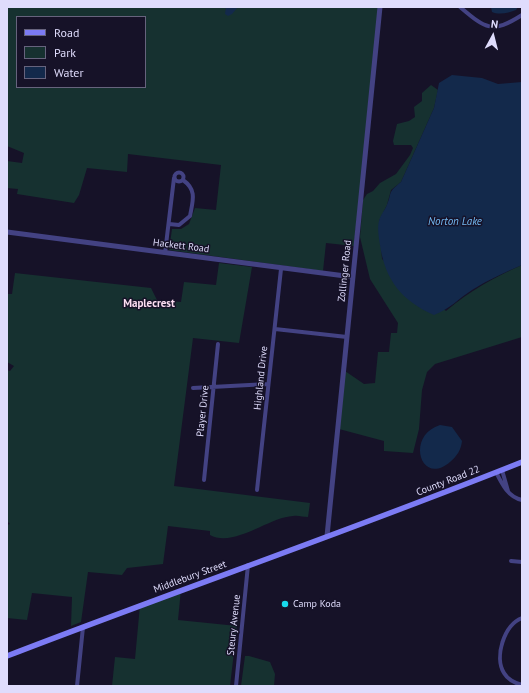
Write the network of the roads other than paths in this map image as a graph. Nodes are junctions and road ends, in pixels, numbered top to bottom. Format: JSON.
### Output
{"nodes":[{"id":1,"x":380,"y":7,"type":"edge"},
{"id":2,"x":460,"y":7,"type":"edge"},
{"id":3,"x":522,"y":15,"type":"edge"},
{"id":4,"x":174,"y":178,"type":"junction"},
{"id":5,"x":183,"y":180,"type":"junction"},
{"id":6,"x":169,"y":224,"type":"junction"},
{"id":7,"x":7,"y":232,"type":"edge"},
{"id":8,"x":165,"y":253,"type":"junction"},
{"id":9,"x":280,"y":269,"type":"junction"},
{"id":10,"x":353,"y":277,"type":"junction"},
{"id":11,"x":275,"y":329,"type":"junction"},
{"id":12,"x":347,"y":337,"type":"junction"},
{"id":13,"x":218,"y":344,"type":"dead end"},
{"id":14,"x":268,"y":384,"type":"junction"},
{"id":15,"x":214,"y":386,"type":"junction"},
{"id":16,"x":193,"y":388,"type":"dead end"},
{"id":17,"x":522,"y":462,"type":"edge"},
{"id":18,"x":499,"y":471,"type":"junction"},
{"id":19,"x":204,"y":480,"type":"dead end"},
{"id":20,"x":257,"y":490,"type":"dead end"},
{"id":21,"x":522,"y":500,"type":"edge"},
{"id":22,"x":380,"y":517,"type":"joint"},
{"id":23,"x":326,"y":536,"type":"junction"},
{"id":24,"x":511,"y":561,"type":"dead end"},
{"id":25,"x":522,"y":562,"type":"edge"},
{"id":26,"x":248,"y":565,"type":"junction"},
{"id":27,"x":522,"y":618,"type":"edge"},
{"id":28,"x":83,"y":626,"type":"junction"},
{"id":29,"x":7,"y":656,"type":"edge"},
{"id":30,"x":522,"y":685,"type":"edge"},
{"id":31,"x":77,"y":686,"type":"edge"},
{"id":32,"x":236,"y":686,"type":"edge"}],
"edges":[{"from":1,"to":10,"type":"street","name":"Zollinger Road"},
{"from":2,"to":3,"type":"street"},
{"from":4,"to":5,"type":"street"},
{"from":4,"to":5,"type":"street"},
{"from":4,"to":6,"type":"street"},
{"from":5,"to":6,"type":"street"},
{"from":6,"to":8,"type":"street"},
{"from":7,"to":8,"type":"street","name":"Hackett Road"},
{"from":8,"to":9,"type":"street","name":"Hackett Road"},
{"from":9,"to":10,"type":"street","name":"Hackett Road"},
{"from":9,"to":11,"type":"street","name":"Highland Drive"},
{"from":10,"to":12,"type":"street","name":"Zollinger Road"},
{"from":11,"to":12,"type":"street"},
{"from":11,"to":14,"type":"street","name":"Highland Drive"},
{"from":12,"to":23,"type":"street","name":"Zollinger Road"},
{"from":13,"to":15,"type":"street","name":"Player Drive"},
{"from":14,"to":15,"type":"street"},
{"from":14,"to":20,"type":"street","name":"Highland Drive"},
{"from":15,"to":16,"type":"street"},
{"from":15,"to":19,"type":"street","name":"Player Drive"},
{"from":17,"to":18,"type":"main road","name":"County Road 22"},
{"from":18,"to":21,"type":"street"},
{"from":18,"to":22,"type":"main road","name":"County Road 22"},
{"from":22,"to":23,"type":"main road","name":"Middlebury Street"},
{"from":23,"to":26,"type":"main road","name":"Middlebury Street"},
{"from":24,"to":25,"type":"street"},
{"from":26,"to":28,"type":"main road","name":"Middlebury Street"},
{"from":26,"to":32,"type":"street","name":"Steury Avenue"},
{"from":27,"to":30,"type":"street"},
{"from":28,"to":29,"type":"main road","name":"Middlebury Street"},
{"from":28,"to":31,"type":"street"}]}
